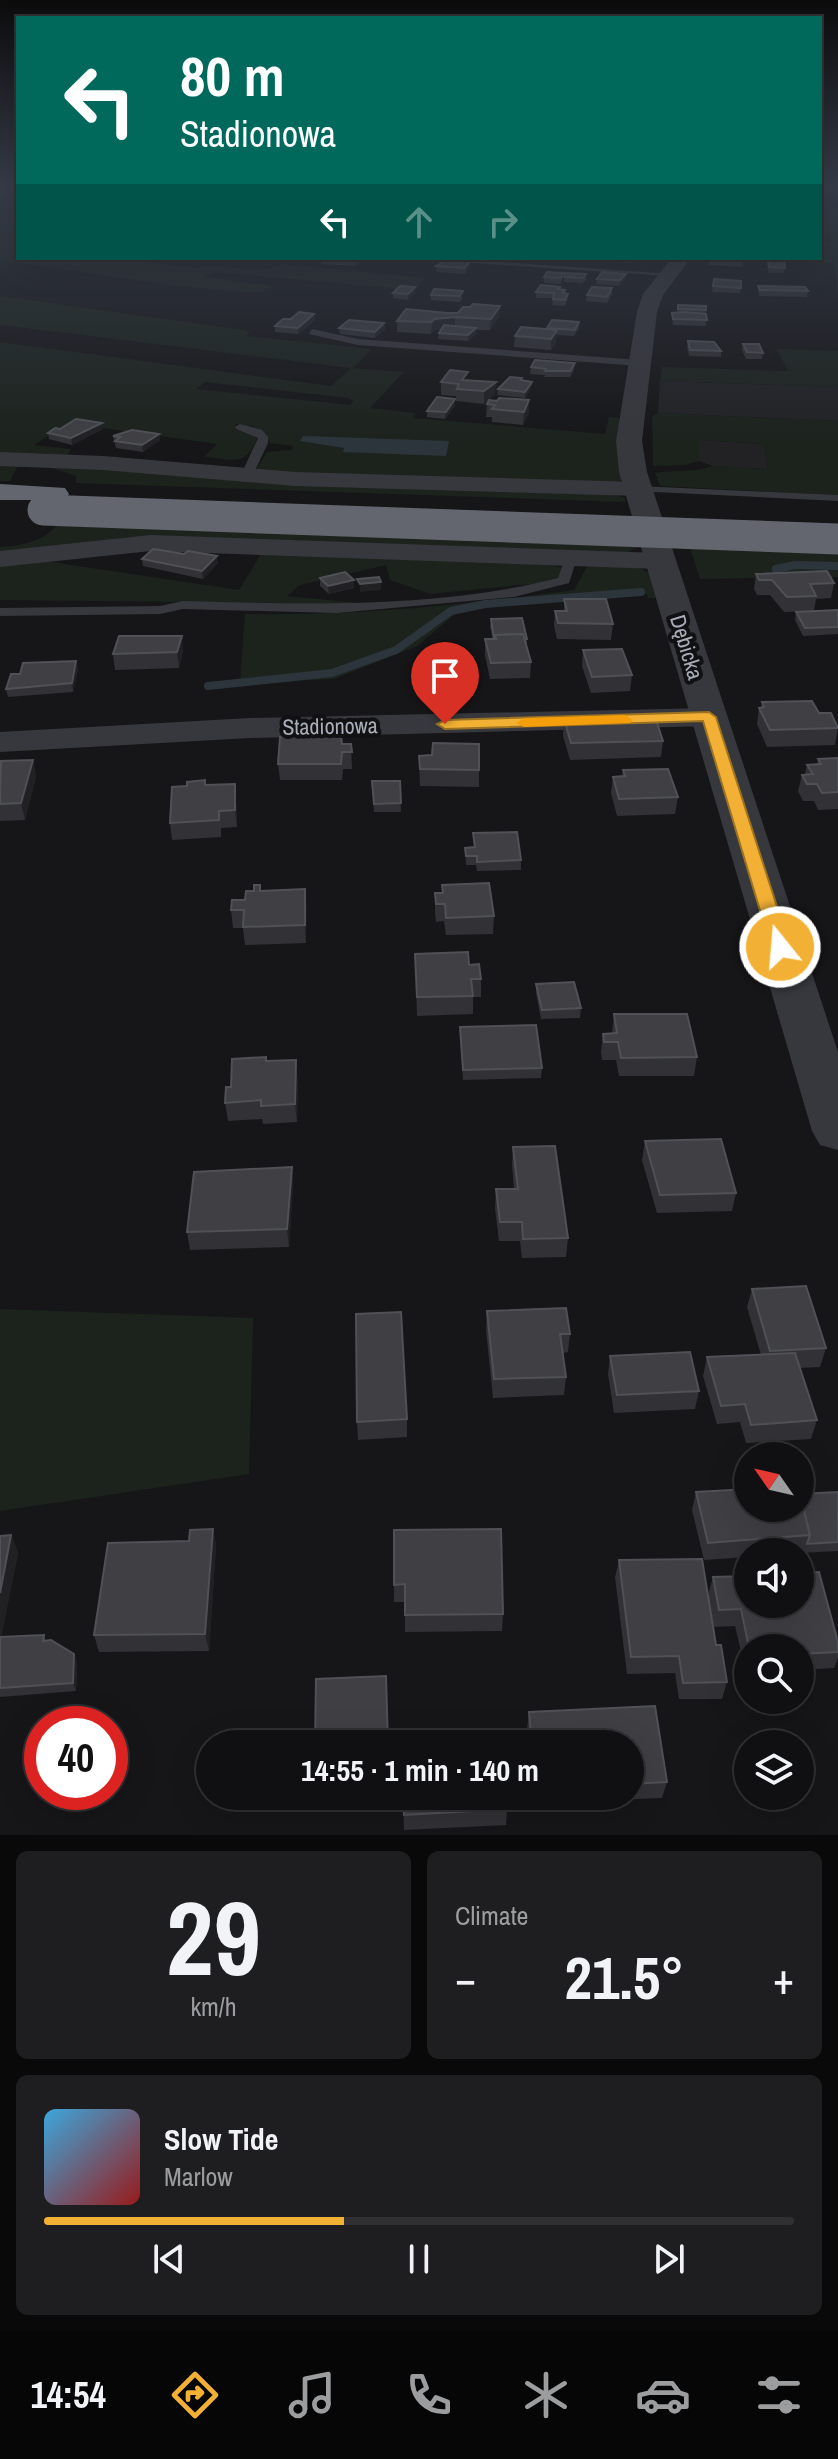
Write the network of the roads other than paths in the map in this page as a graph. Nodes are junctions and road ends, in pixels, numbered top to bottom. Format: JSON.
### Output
{"nodes":[{"id":1,"x":671,"y":273,"type":"edge"},
{"id":2,"x":312,"y":332,"type":"dead end"},
{"id":3,"x":640,"y":363,"type":"junction"},
{"id":4,"x":240,"y":427,"type":"dead end"},
{"id":5,"x":0,"y":459,"type":"edge"},
{"id":6,"x":246,"y":477,"type":"junction"},
{"id":7,"x":638,"y":489,"type":"junction"},
{"id":8,"x":0,"y":492,"type":"edge"},
{"id":9,"x":838,"y":498,"type":"edge"},
{"id":10,"x":49,"y":502,"type":"junction"},
{"id":11,"x":0,"y":509,"type":"edge"},
{"id":12,"x":838,"y":521,"type":"edge"},
{"id":13,"x":838,"y":539,"type":"edge"},
{"id":14,"x":571,"y":558,"type":"junction"},
{"id":15,"x":0,"y":559,"type":"edge"},
{"id":16,"x":659,"y":561,"type":"junction"},
{"id":17,"x":0,"y":612,"type":"edge"},
{"id":18,"x":709,"y":717,"type":"junction"},
{"id":19,"x":0,"y":742,"type":"edge"},
{"id":20,"x":838,"y":1131,"type":"edge"}],
"edges":[{"from":1,"to":3,"type":"street","name":"Dębicka"},
{"from":2,"to":3,"type":"lane"},
{"from":3,"to":7,"type":"street","name":"Dębicka"},
{"from":4,"to":6,"type":"lane"},
{"from":5,"to":6,"type":"street"},
{"from":6,"to":7,"type":"street"},
{"from":7,"to":9,"type":"lane"},
{"from":7,"to":16,"type":"street","name":"Dębicka"},
{"from":8,"to":10,"type":"highway"},
{"from":10,"to":11,"type":"highway"},
{"from":10,"to":12,"type":"highway"},
{"from":10,"to":13,"type":"highway","bridge":true},
{"from":14,"to":15,"type":"street"},
{"from":14,"to":16,"type":"street"},
{"from":14,"to":17,"type":"lane"},
{"from":16,"to":18,"type":"street","name":"Dębicka"},
{"from":18,"to":19,"type":"street","name":"Stadionowa"},
{"from":18,"to":20,"type":"street","name":"Dębicka"}]}
